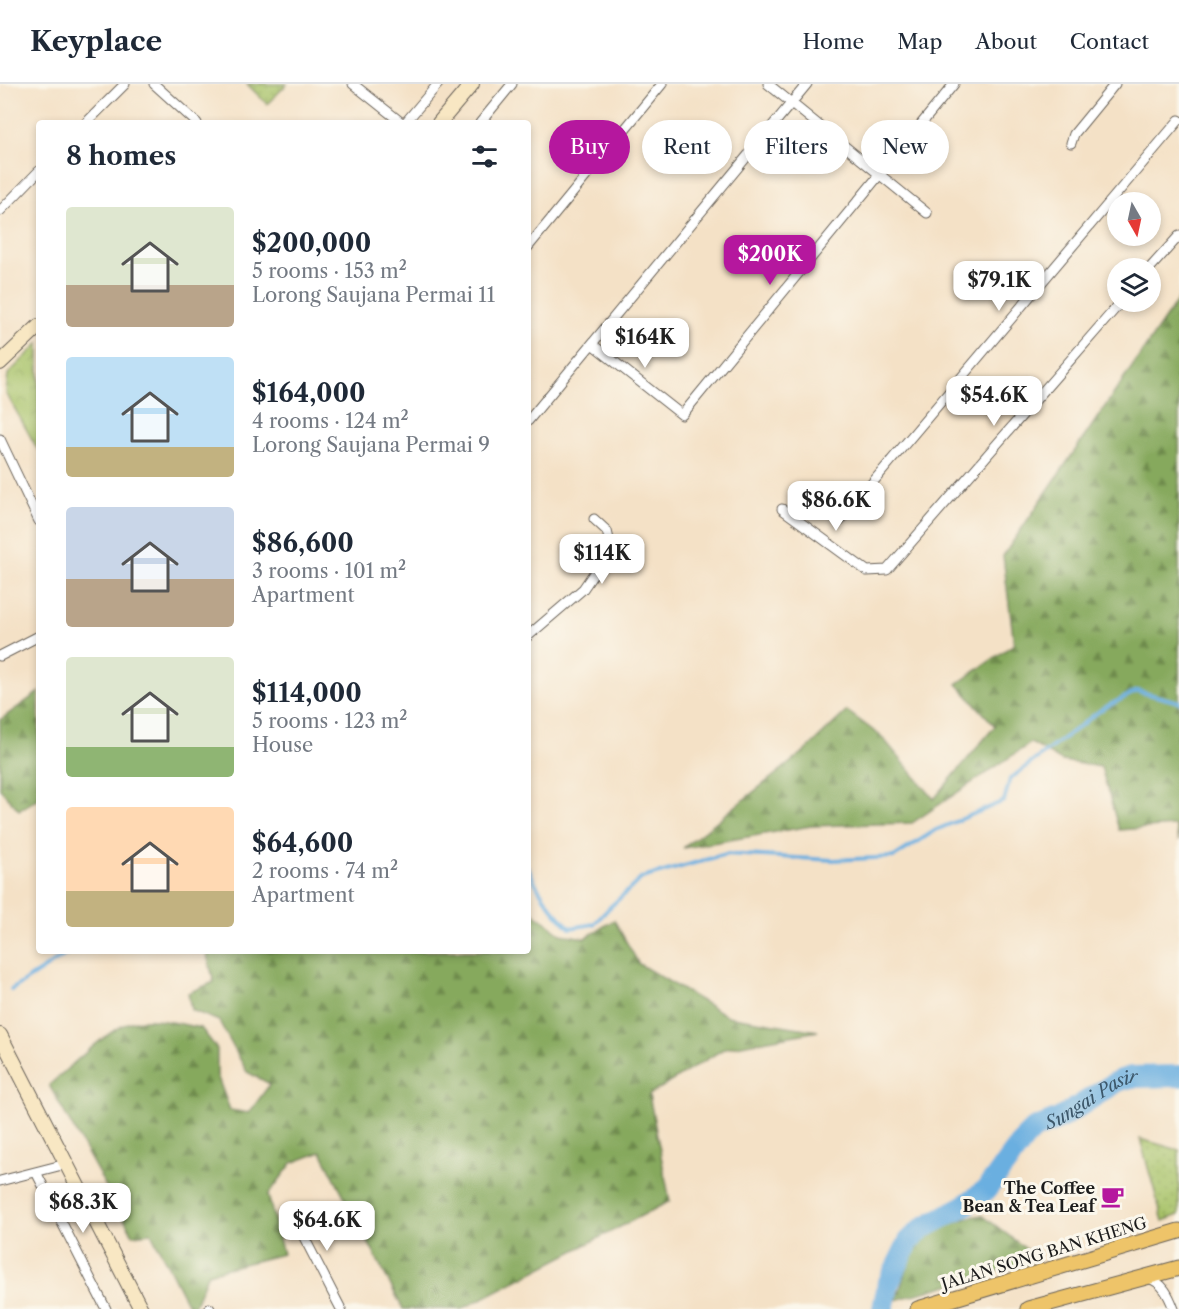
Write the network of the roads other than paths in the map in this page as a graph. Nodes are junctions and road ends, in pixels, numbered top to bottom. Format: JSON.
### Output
{"nodes":[{"id":1,"x":125,"y":84,"type":"edge"},
{"id":2,"x":154,"y":84,"type":"edge"},
{"id":3,"x":353,"y":84,"type":"edge"},
{"id":4,"x":438,"y":84,"type":"edge"},
{"id":5,"x":472,"y":84,"type":"edge"},
{"id":6,"x":512,"y":84,"type":"edge"},
{"id":7,"x":662,"y":84,"type":"edge"},
{"id":8,"x":768,"y":84,"type":"edge"},
{"id":9,"x":807,"y":84,"type":"edge"},
{"id":10,"x":954,"y":84,"type":"edge"},
{"id":11,"x":1114,"y":84,"type":"edge"},
{"id":12,"x":791,"y":103,"type":"junction"},
{"id":13,"x":90,"y":120,"type":"edge"},
{"id":14,"x":194,"y":120,"type":"edge"},
{"id":15,"x":400,"y":120,"type":"edge"},
{"id":16,"x":407,"y":120,"type":"edge"},
{"id":17,"x":442,"y":120,"type":"edge"},
{"id":18,"x":482,"y":120,"type":"edge"},
{"id":19,"x":924,"y":120,"type":"edge"},
{"id":20,"x":1179,"y":120,"type":"edge"},
{"id":21,"x":1071,"y":143,"type":"dead end"},
{"id":22,"x":861,"y":159,"type":"edge"},
{"id":23,"x":36,"y":174,"type":"edge"},
{"id":24,"x":880,"y":174,"type":"joint"},
{"id":25,"x":0,"y":211,"type":"edge"},
{"id":26,"x":927,"y":213,"type":"dead end"},
{"id":27,"x":1179,"y":236,"type":"edge"},
{"id":28,"x":531,"y":242,"type":"edge"},
{"id":29,"x":1159,"y":258,"type":"edge"},
{"id":30,"x":1112,"y":312,"type":"edge"},
{"id":31,"x":36,"y":329,"type":"edge"},
{"id":32,"x":592,"y":344,"type":"junction"},
{"id":33,"x":0,"y":363,"type":"edge"},
{"id":34,"x":531,"y":417,"type":"edge"},
{"id":35,"x":0,"y":439,"type":"edge"},
{"id":36,"x":782,"y":509,"type":"dead end"},
{"id":37,"x":36,"y":515,"type":"edge"},
{"id":38,"x":594,"y":519,"type":"dead end"},
{"id":39,"x":840,"y":521,"type":"dead end"},
{"id":40,"x":531,"y":633,"type":"edge"},
{"id":41,"x":36,"y":638,"type":"edge"},
{"id":42,"x":0,"y":656,"type":"edge"},
{"id":43,"x":0,"y":1035,"type":"edge"},
{"id":44,"x":66,"y":1164,"type":"junction"},
{"id":45,"x":36,"y":1172,"type":"junction"},
{"id":46,"x":0,"y":1180,"type":"edge"},
{"id":47,"x":289,"y":1208,"type":"dead end"},
{"id":48,"x":1179,"y":1231,"type":"edge"},
{"id":49,"x":1177,"y":1266,"type":"edge"},
{"id":50,"x":1142,"y":1277,"type":"junction"},
{"id":51,"x":106,"y":1309,"type":"edge"},
{"id":52,"x":141,"y":1309,"type":"edge"},
{"id":53,"x":341,"y":1309,"type":"edge"},
{"id":54,"x":918,"y":1309,"type":"edge"},
{"id":55,"x":1028,"y":1309,"type":"edge"},
{"id":56,"x":1174,"y":1309,"type":"edge"}],
"edges":[{"from":1,"to":13,"type":"street"},
{"from":2,"to":14,"type":"street"},
{"from":3,"to":15,"type":"street"},
{"from":4,"to":16,"type":"street"},
{"from":5,"to":17,"type":"street"},
{"from":6,"to":18,"type":"street"},
{"from":7,"to":28,"type":"street"},
{"from":8,"to":12,"type":"street"},
{"from":9,"to":12,"type":"street"},
{"from":10,"to":19,"type":"street"},
{"from":11,"to":21,"type":"street"},
{"from":12,"to":22,"type":"street"},
{"from":12,"to":32,"type":"street"},
{"from":20,"to":39,"type":"street"},
{"from":23,"to":25,"type":"street"},
{"from":24,"to":26,"type":"street"},
{"from":24,"to":32,"type":"street"},
{"from":27,"to":29,"type":"street"},
{"from":30,"to":36,"type":"street"},
{"from":31,"to":33,"type":"street"},
{"from":32,"to":34,"type":"street"},
{"from":35,"to":37,"type":"street"},
{"from":38,"to":40,"type":"street"},
{"from":41,"to":42,"type":"street"},
{"from":43,"to":44,"type":"street"},
{"from":44,"to":45,"type":"street"},
{"from":44,"to":52,"type":"street"},
{"from":45,"to":46,"type":"street"},
{"from":45,"to":51,"type":"street"},
{"from":47,"to":53,"type":"street"},
{"from":48,"to":54,"type":"main road","name":"JALAN SONG BAN KHENG"},
{"from":49,"to":50,"type":"main road"},
{"from":50,"to":55,"type":"main road"},
{"from":50,"to":56,"type":"street"}]}
